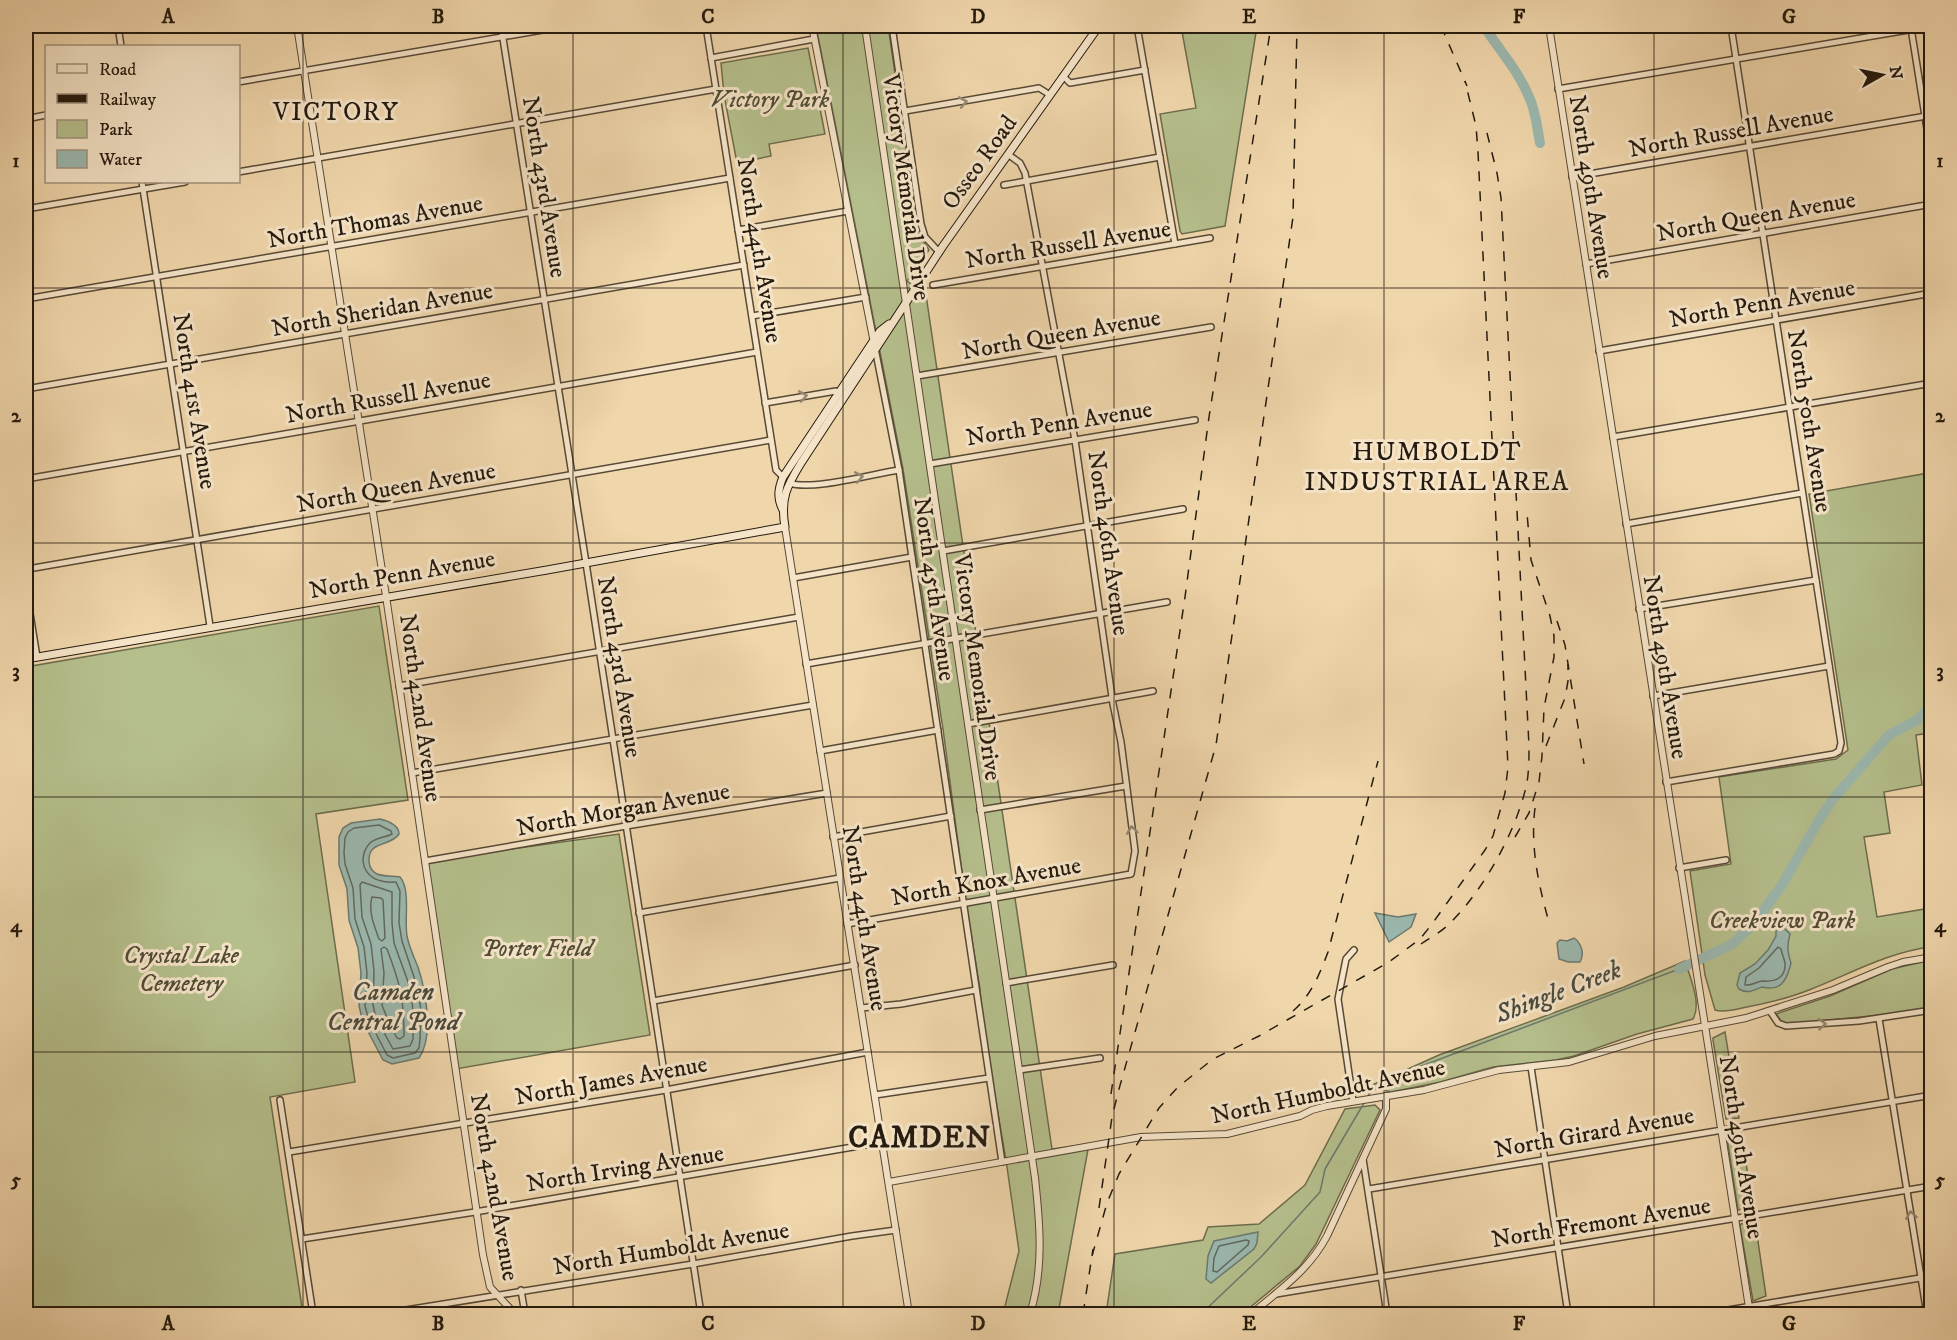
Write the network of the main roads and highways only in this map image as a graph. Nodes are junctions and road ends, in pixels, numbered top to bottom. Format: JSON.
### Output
{"nodes":[{"id":1,"x":1099,"y":26,"type":"edge"},
{"id":2,"x":875,"y":344,"type":"junction"},
{"id":3,"x":786,"y":480,"type":"junction"},
{"id":4,"x":785,"y":527,"type":"joint"},
{"id":5,"x":26,"y":659,"type":"edge"}],
"edges":[{"from":1,"to":2,"type":"main road","name":"Osseo Road"},
{"from":2,"to":3,"type":"main road","name":"Osseo Road"},
{"from":2,"to":3,"type":"main road","name":"Osseo Road"},
{"from":3,"to":4,"type":"main road","name":"Osseo Road"},
{"from":4,"to":5,"type":"main road","name":"North Penn Avenue"}]}
